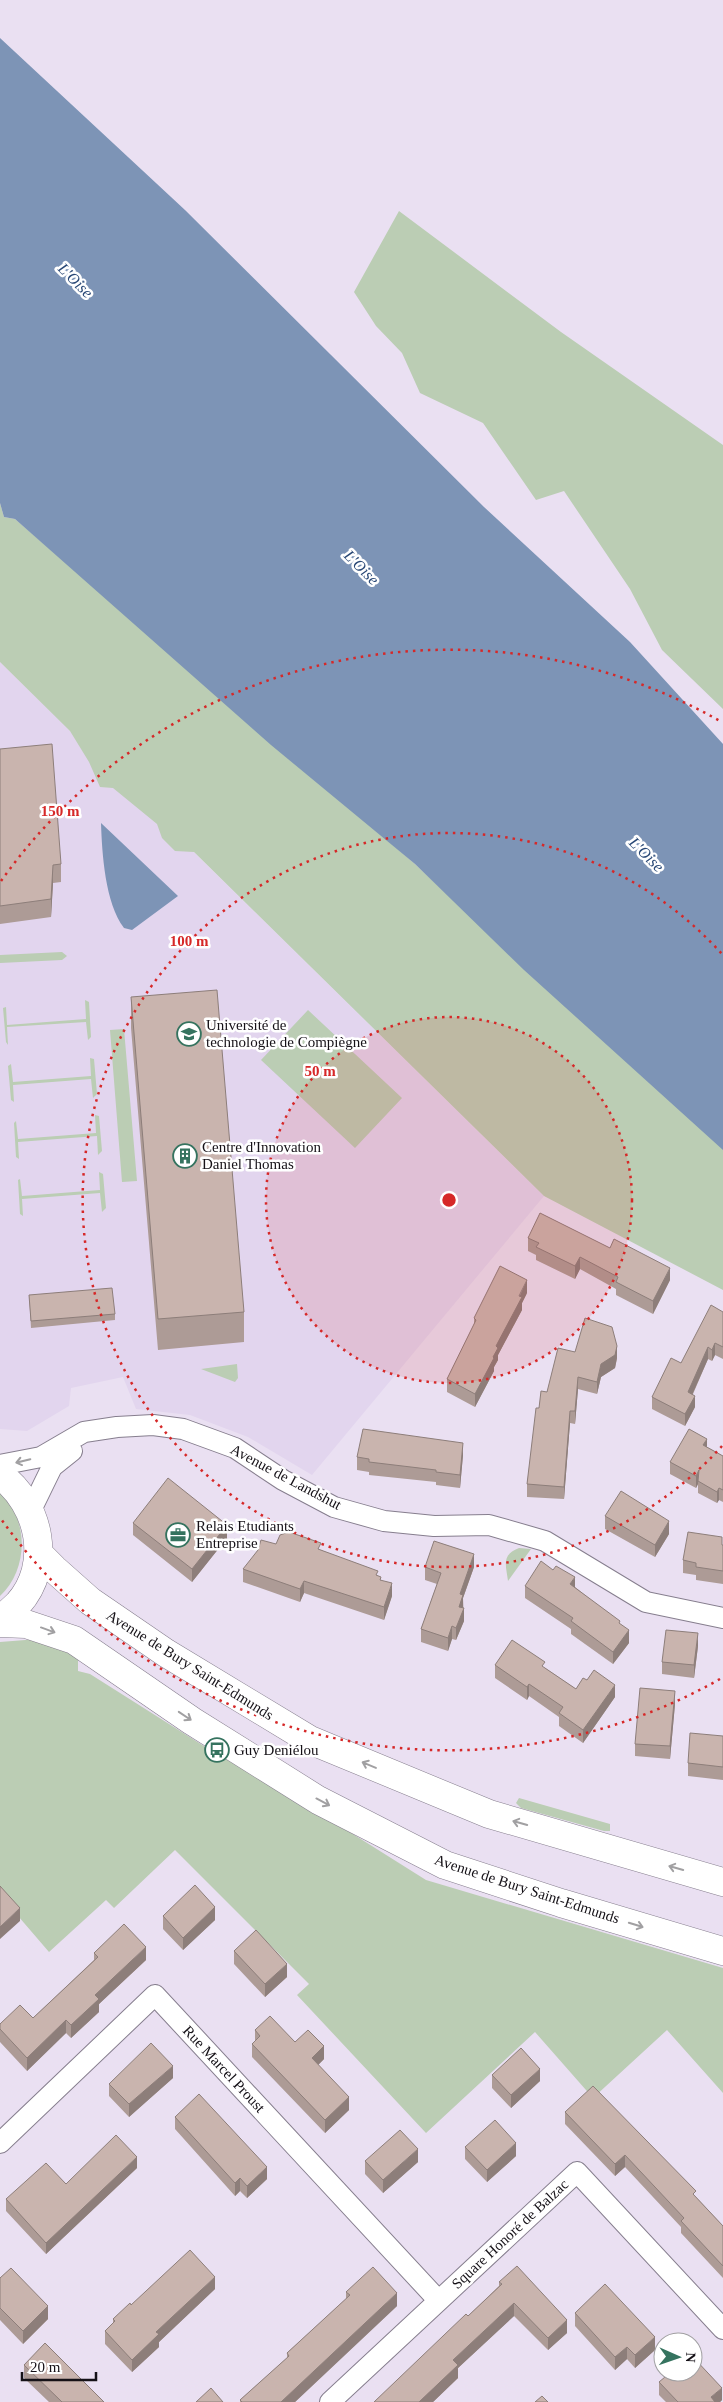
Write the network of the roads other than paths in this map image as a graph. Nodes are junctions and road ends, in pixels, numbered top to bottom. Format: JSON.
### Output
{"nodes":[{"id":1,"x":99,"y":1430,"type":"junction"},
{"id":2,"x":0,"y":1465,"type":"edge"},
{"id":3,"x":0,"y":1475,"type":"edge"},
{"id":4,"x":31,"y":1510,"type":"junction"},
{"id":5,"x":38,"y":1553,"type":"junction"},
{"id":6,"x":723,"y":1618,"type":"edge"},
{"id":7,"x":0,"y":1621,"type":"edge"},
{"id":8,"x":723,"y":1882,"type":"edge"},
{"id":9,"x":723,"y":1951,"type":"edge"},
{"id":10,"x":0,"y":2142,"type":"edge"},
{"id":11,"x":438,"y":2300,"type":"junction"},
{"id":12,"x":723,"y":2330,"type":"edge"},
{"id":13,"x":330,"y":2402,"type":"edge"}],
"edges":[{"from":1,"to":2,"type":"street","name":"Avenue de Landshut","one_way":true},
{"from":1,"to":4,"type":"street"},
{"from":1,"to":6,"type":"street","name":"Avenue de Landshut"},
{"from":3,"to":4,"type":"main road"},
{"from":4,"to":5,"type":"main road"},
{"from":5,"to":7,"type":"main road"},
{"from":8,"to":5,"type":"main road","name":"Avenue de Bury Saint-Edmunds","one_way":true},
{"from":7,"to":9,"type":"main road","name":"Avenue de Bury Saint-Edmunds","one_way":true},
{"from":10,"to":11,"type":"street","name":"Rue Marcel Proust"},
{"from":11,"to":12,"type":"street","name":"Square Honoré de Balzac"},
{"from":11,"to":13,"type":"street","name":"Square Honoré de Balzac"}]}
